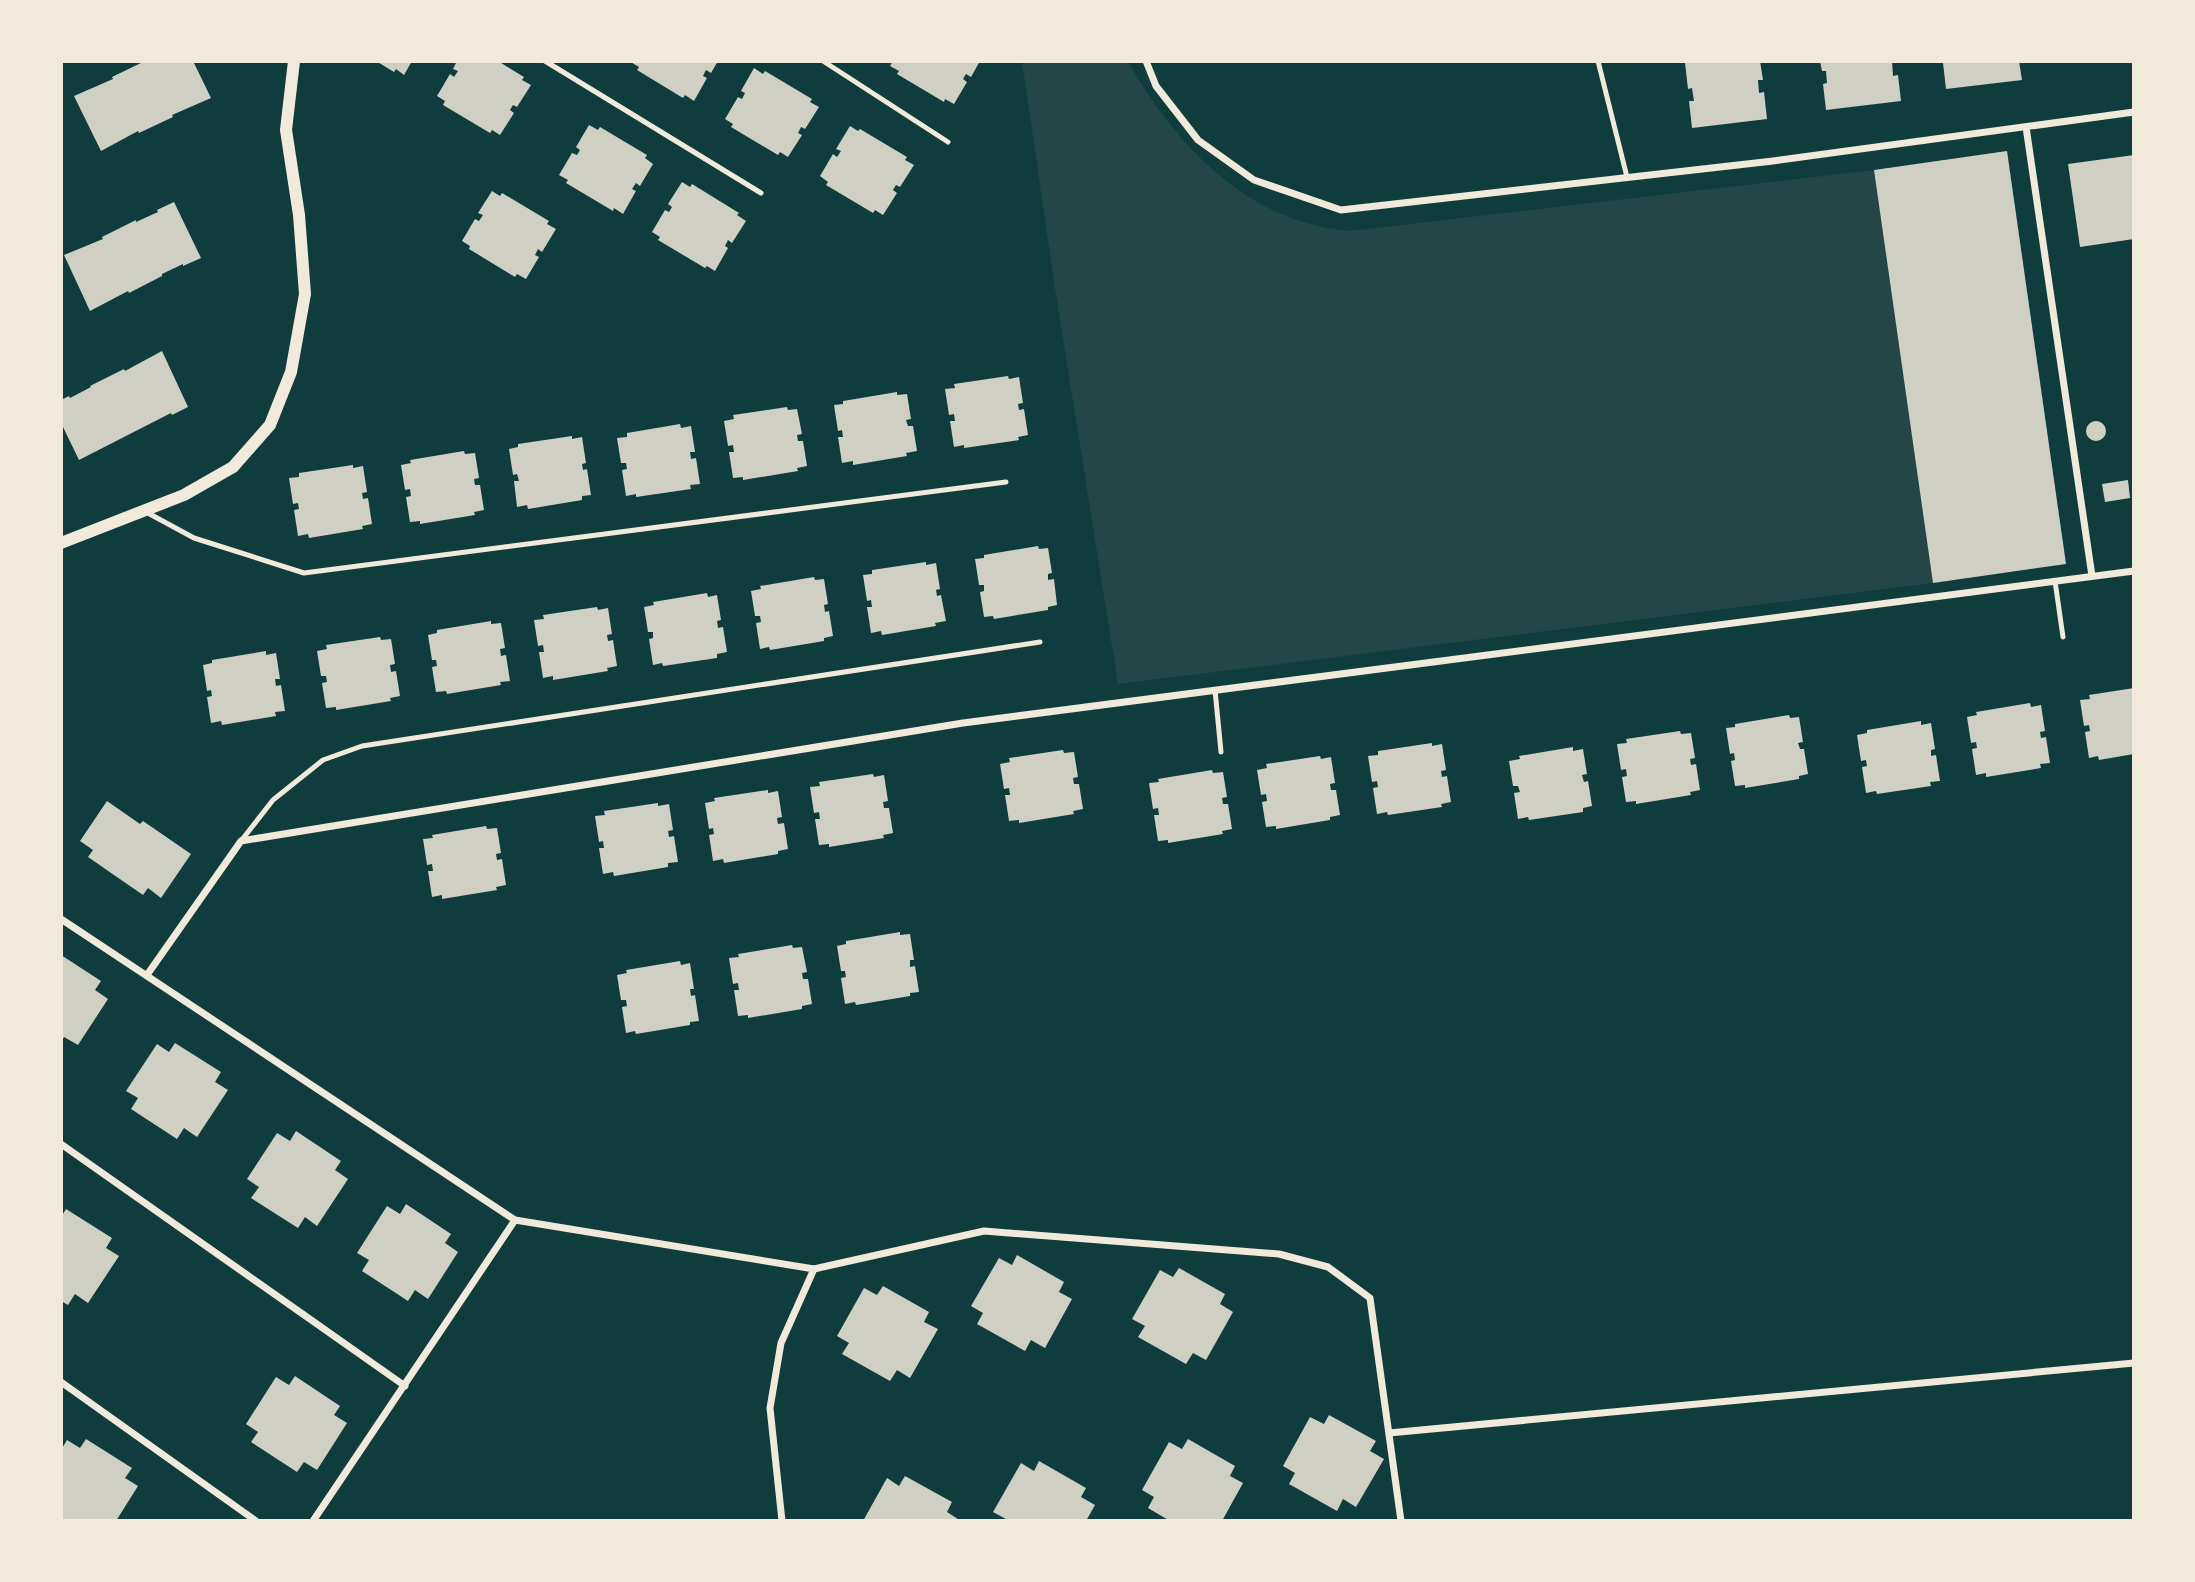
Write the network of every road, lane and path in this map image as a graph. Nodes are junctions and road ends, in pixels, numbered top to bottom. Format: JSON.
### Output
{"nodes":[{"id":1,"x":294,"y":61,"type":"edge"},
{"id":2,"x":545,"y":61,"type":"edge"},
{"id":3,"x":822,"y":61,"type":"edge"},
{"id":4,"x":1146,"y":61,"type":"edge"},
{"id":5,"x":1598,"y":61,"type":"edge"},
{"id":6,"x":2134,"y":112,"type":"edge"},
{"id":7,"x":2026,"y":127,"type":"junction"},
{"id":8,"x":948,"y":142,"type":"dead end"},
{"id":9,"x":1628,"y":177,"type":"junction"},
{"id":10,"x":761,"y":193,"type":"dead end"},
{"id":11,"x":1006,"y":482,"type":"dead end"},
{"id":12,"x":143,"y":511,"type":"junction"},
{"id":13,"x":61,"y":543,"type":"edge"},
{"id":14,"x":2134,"y":571,"type":"edge"},
{"id":15,"x":2092,"y":576,"type":"junction"},
{"id":16,"x":2055,"y":581,"type":"junction"},
{"id":17,"x":2063,"y":637,"type":"dead end"},
{"id":18,"x":1040,"y":642,"type":"dead end"},
{"id":19,"x":1215,"y":690,"type":"junction"},
{"id":20,"x":1221,"y":751,"type":"dead end"},
{"id":21,"x":242,"y":841,"type":"junction"},
{"id":22,"x":61,"y":919,"type":"edge"},
{"id":23,"x":147,"y":975,"type":"junction"},
{"id":24,"x":61,"y":1144,"type":"edge"},
{"id":25,"x":515,"y":1220,"type":"junction"},
{"id":26,"x":814,"y":1269,"type":"junction"},
{"id":27,"x":2134,"y":1363,"type":"edge"},
{"id":28,"x":61,"y":1382,"type":"edge"},
{"id":29,"x":405,"y":1386,"type":"junction"},
{"id":30,"x":1388,"y":1433,"type":"junction"},
{"id":31,"x":256,"y":1521,"type":"edge"},
{"id":32,"x":313,"y":1521,"type":"edge"},
{"id":33,"x":782,"y":1521,"type":"edge"},
{"id":34,"x":1401,"y":1521,"type":"edge"}],
"edges":[{"from":1,"to":12,"type":"street"},
{"from":2,"to":10,"type":"lane"},
{"from":3,"to":8,"type":"lane"},
{"from":4,"to":9,"type":"street"},
{"from":5,"to":9,"type":"lane"},
{"from":6,"to":7,"type":"street"},
{"from":7,"to":9,"type":"street"},
{"from":7,"to":15,"type":"street"},
{"from":11,"to":12,"type":"lane"},
{"from":12,"to":13,"type":"street"},
{"from":14,"to":15,"type":"street"},
{"from":15,"to":16,"type":"street"},
{"from":16,"to":17,"type":"lane"},
{"from":16,"to":19,"type":"street"},
{"from":18,"to":21,"type":"lane"},
{"from":19,"to":20,"type":"lane"},
{"from":19,"to":21,"type":"street"},
{"from":21,"to":23,"type":"street"},
{"from":22,"to":23,"type":"street"},
{"from":23,"to":25,"type":"street"},
{"from":24,"to":29,"type":"street"},
{"from":25,"to":26,"type":"street"},
{"from":25,"to":29,"type":"street"},
{"from":26,"to":30,"type":"street"},
{"from":26,"to":33,"type":"street"},
{"from":27,"to":30,"type":"street"},
{"from":28,"to":31,"type":"street"},
{"from":29,"to":32,"type":"street"},
{"from":30,"to":34,"type":"street"}]}
